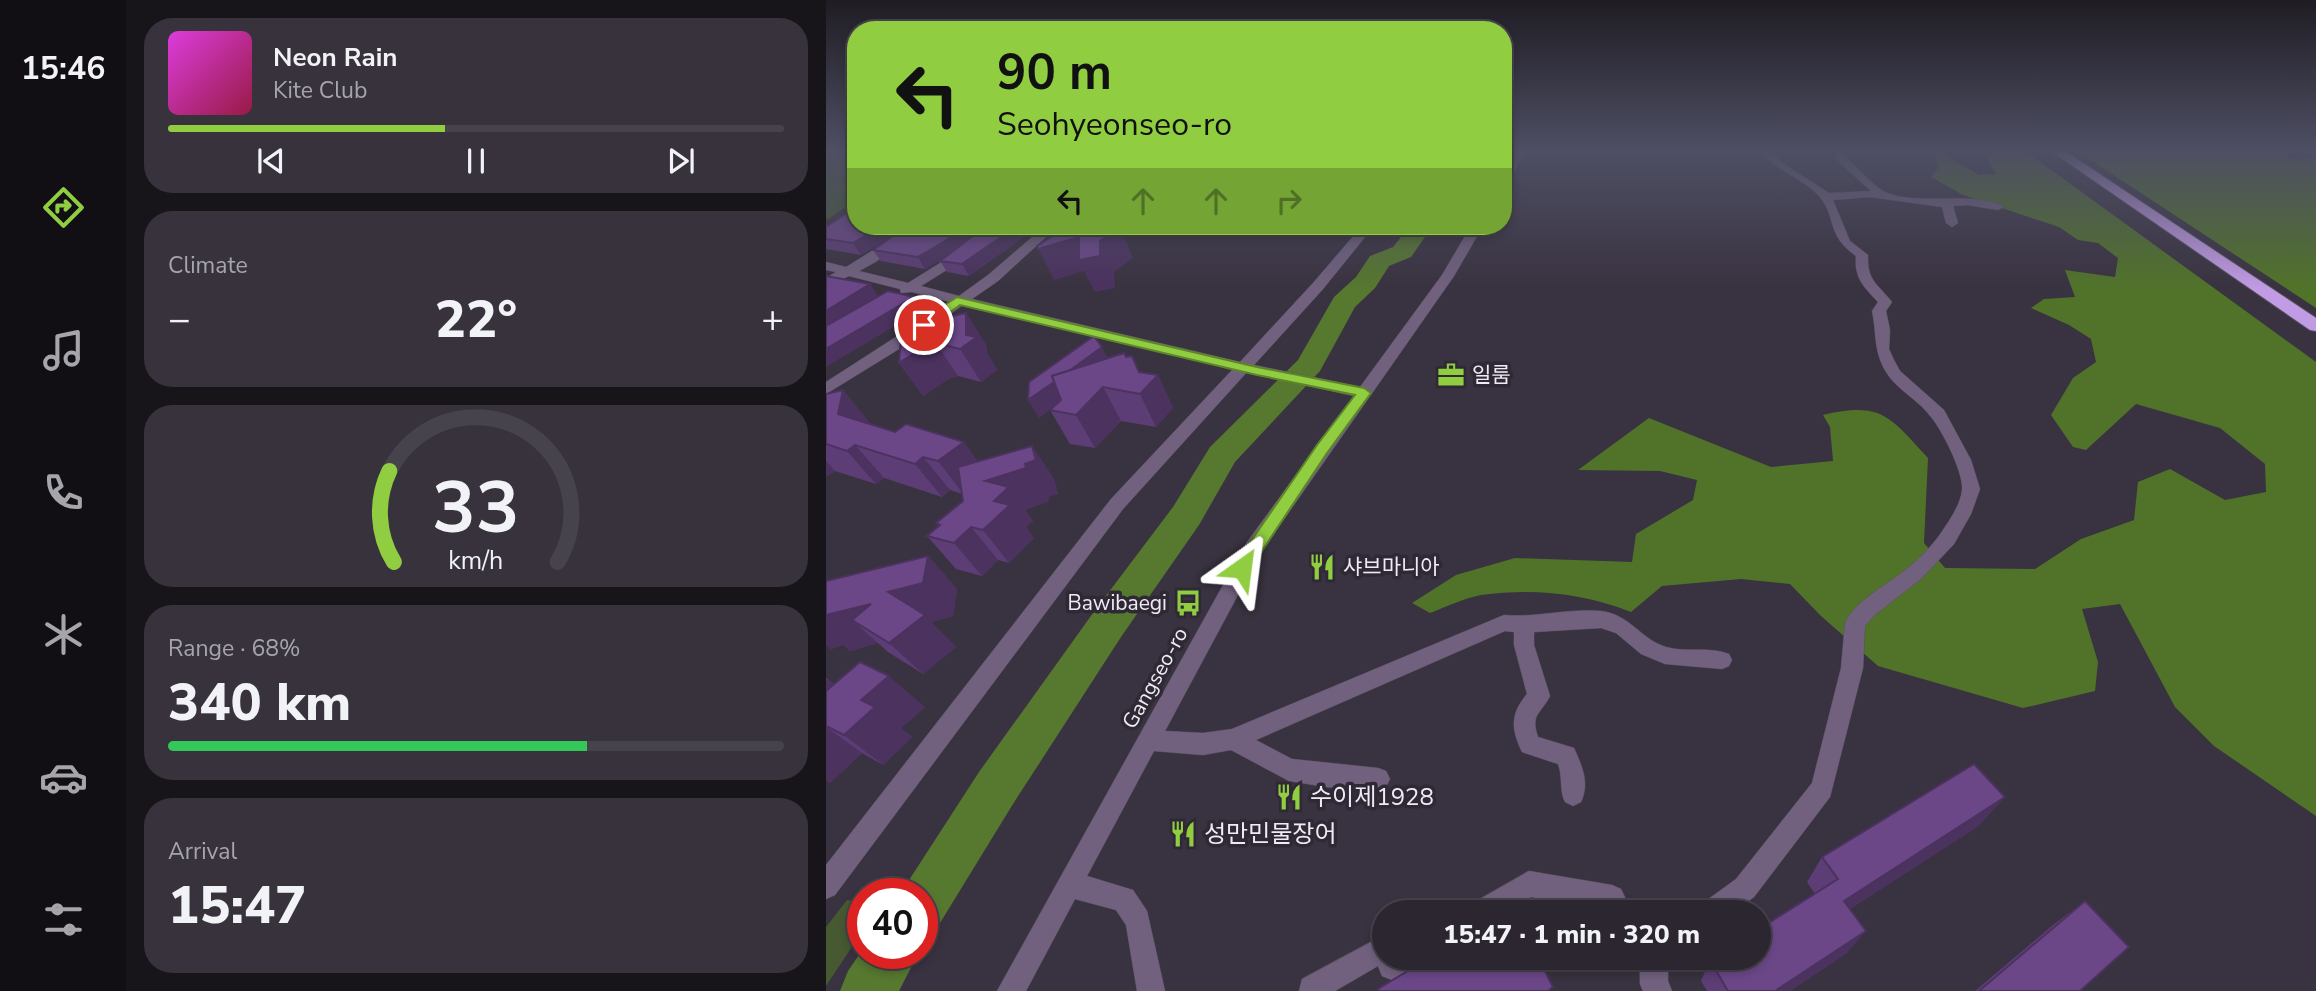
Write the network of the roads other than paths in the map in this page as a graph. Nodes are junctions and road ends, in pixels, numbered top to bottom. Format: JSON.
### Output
{"nodes":[{"id":1,"x":1826,"y":197,"type":"edge"},
{"id":2,"x":1887,"y":197,"type":"edge"},
{"id":3,"x":2125,"y":197,"type":"edge"},
{"id":4,"x":2139,"y":197,"type":"edge"},
{"id":5,"x":1947,"y":205,"type":"junction"},
{"id":6,"x":1998,"y":207,"type":"dead end"},
{"id":7,"x":1952,"y":223,"type":"dead end"},
{"id":8,"x":906,"y":235,"type":"edge"},
{"id":9,"x":986,"y":235,"type":"edge"},
{"id":10,"x":1042,"y":235,"type":"edge"},
{"id":11,"x":1361,"y":235,"type":"edge"},
{"id":12,"x":1472,"y":235,"type":"edge"},
{"id":13,"x":826,"y":266,"type":"edge"},
{"id":14,"x":847,"y":271,"type":"junction"},
{"id":15,"x":826,"y":283,"type":"edge"},
{"id":16,"x":911,"y":287,"type":"junction"},
{"id":17,"x":891,"y":299,"type":"edge"},
{"id":18,"x":957,"y":300,"type":"junction"},
{"id":19,"x":2316,"y":314,"type":"edge"},
{"id":20,"x":2316,"y":326,"type":"edge"},
{"id":21,"x":1250,"y":369,"type":"junction"},
{"id":22,"x":826,"y":389,"type":"edge"},
{"id":23,"x":1364,"y":393,"type":"junction"},
{"id":24,"x":1524,"y":626,"type":"junction"},
{"id":25,"x":1722,"y":660,"type":"dead end"},
{"id":26,"x":1233,"y":739,"type":"junction"},
{"id":27,"x":1147,"y":740,"type":"junction"},
{"id":28,"x":1378,"y":779,"type":"dead end"},
{"id":29,"x":1573,"y":794,"type":"dead end"},
{"id":30,"x":1069,"y":884,"type":"junction"},
{"id":31,"x":826,"y":886,"type":"edge"},
{"id":32,"x":1502,"y":900,"type":"edge"},
{"id":33,"x":1613,"y":900,"type":"edge"},
{"id":34,"x":1728,"y":900,"type":"edge"},
{"id":35,"x":1372,"y":955,"type":"edge"},
{"id":36,"x":1312,"y":989,"type":"dead end"},
{"id":37,"x":1011,"y":991,"type":"edge"},
{"id":38,"x":1151,"y":991,"type":"edge"}],
"edges":[{"from":1,"to":34,"type":"street"},
{"from":2,"to":5,"type":"street"},
{"from":3,"to":20,"type":"highway"},
{"from":4,"to":19,"type":"highway"},
{"from":5,"to":6,"type":"street"},
{"from":5,"to":7,"type":"street"},
{"from":8,"to":14,"type":"street"},
{"from":9,"to":16,"type":"street"},
{"from":10,"to":18,"type":"street"},
{"from":11,"to":21,"type":"street"},
{"from":12,"to":23,"type":"street","name":"Gangseo-ro"},
{"from":13,"to":14,"type":"street"},
{"from":14,"to":15,"type":"street"},
{"from":14,"to":16,"type":"street"},
{"from":16,"to":17,"type":"street"},
{"from":16,"to":18,"type":"street"},
{"from":18,"to":21,"type":"street"},
{"from":18,"to":22,"type":"street"},
{"from":21,"to":23,"type":"street"},
{"from":21,"to":31,"type":"street"},
{"from":23,"to":27,"type":"street","name":"Gangseo-ro"},
{"from":24,"to":25,"type":"street"},
{"from":24,"to":26,"type":"street"},
{"from":24,"to":29,"type":"street"},
{"from":26,"to":27,"type":"street"},
{"from":26,"to":28,"type":"street"},
{"from":27,"to":30,"type":"street","name":"Gangseo-ro"},
{"from":30,"to":37,"type":"street","name":"Gangseo-ro"},
{"from":30,"to":38,"type":"street"},
{"from":32,"to":33,"type":"street"},
{"from":35,"to":36,"type":"street"}]}
